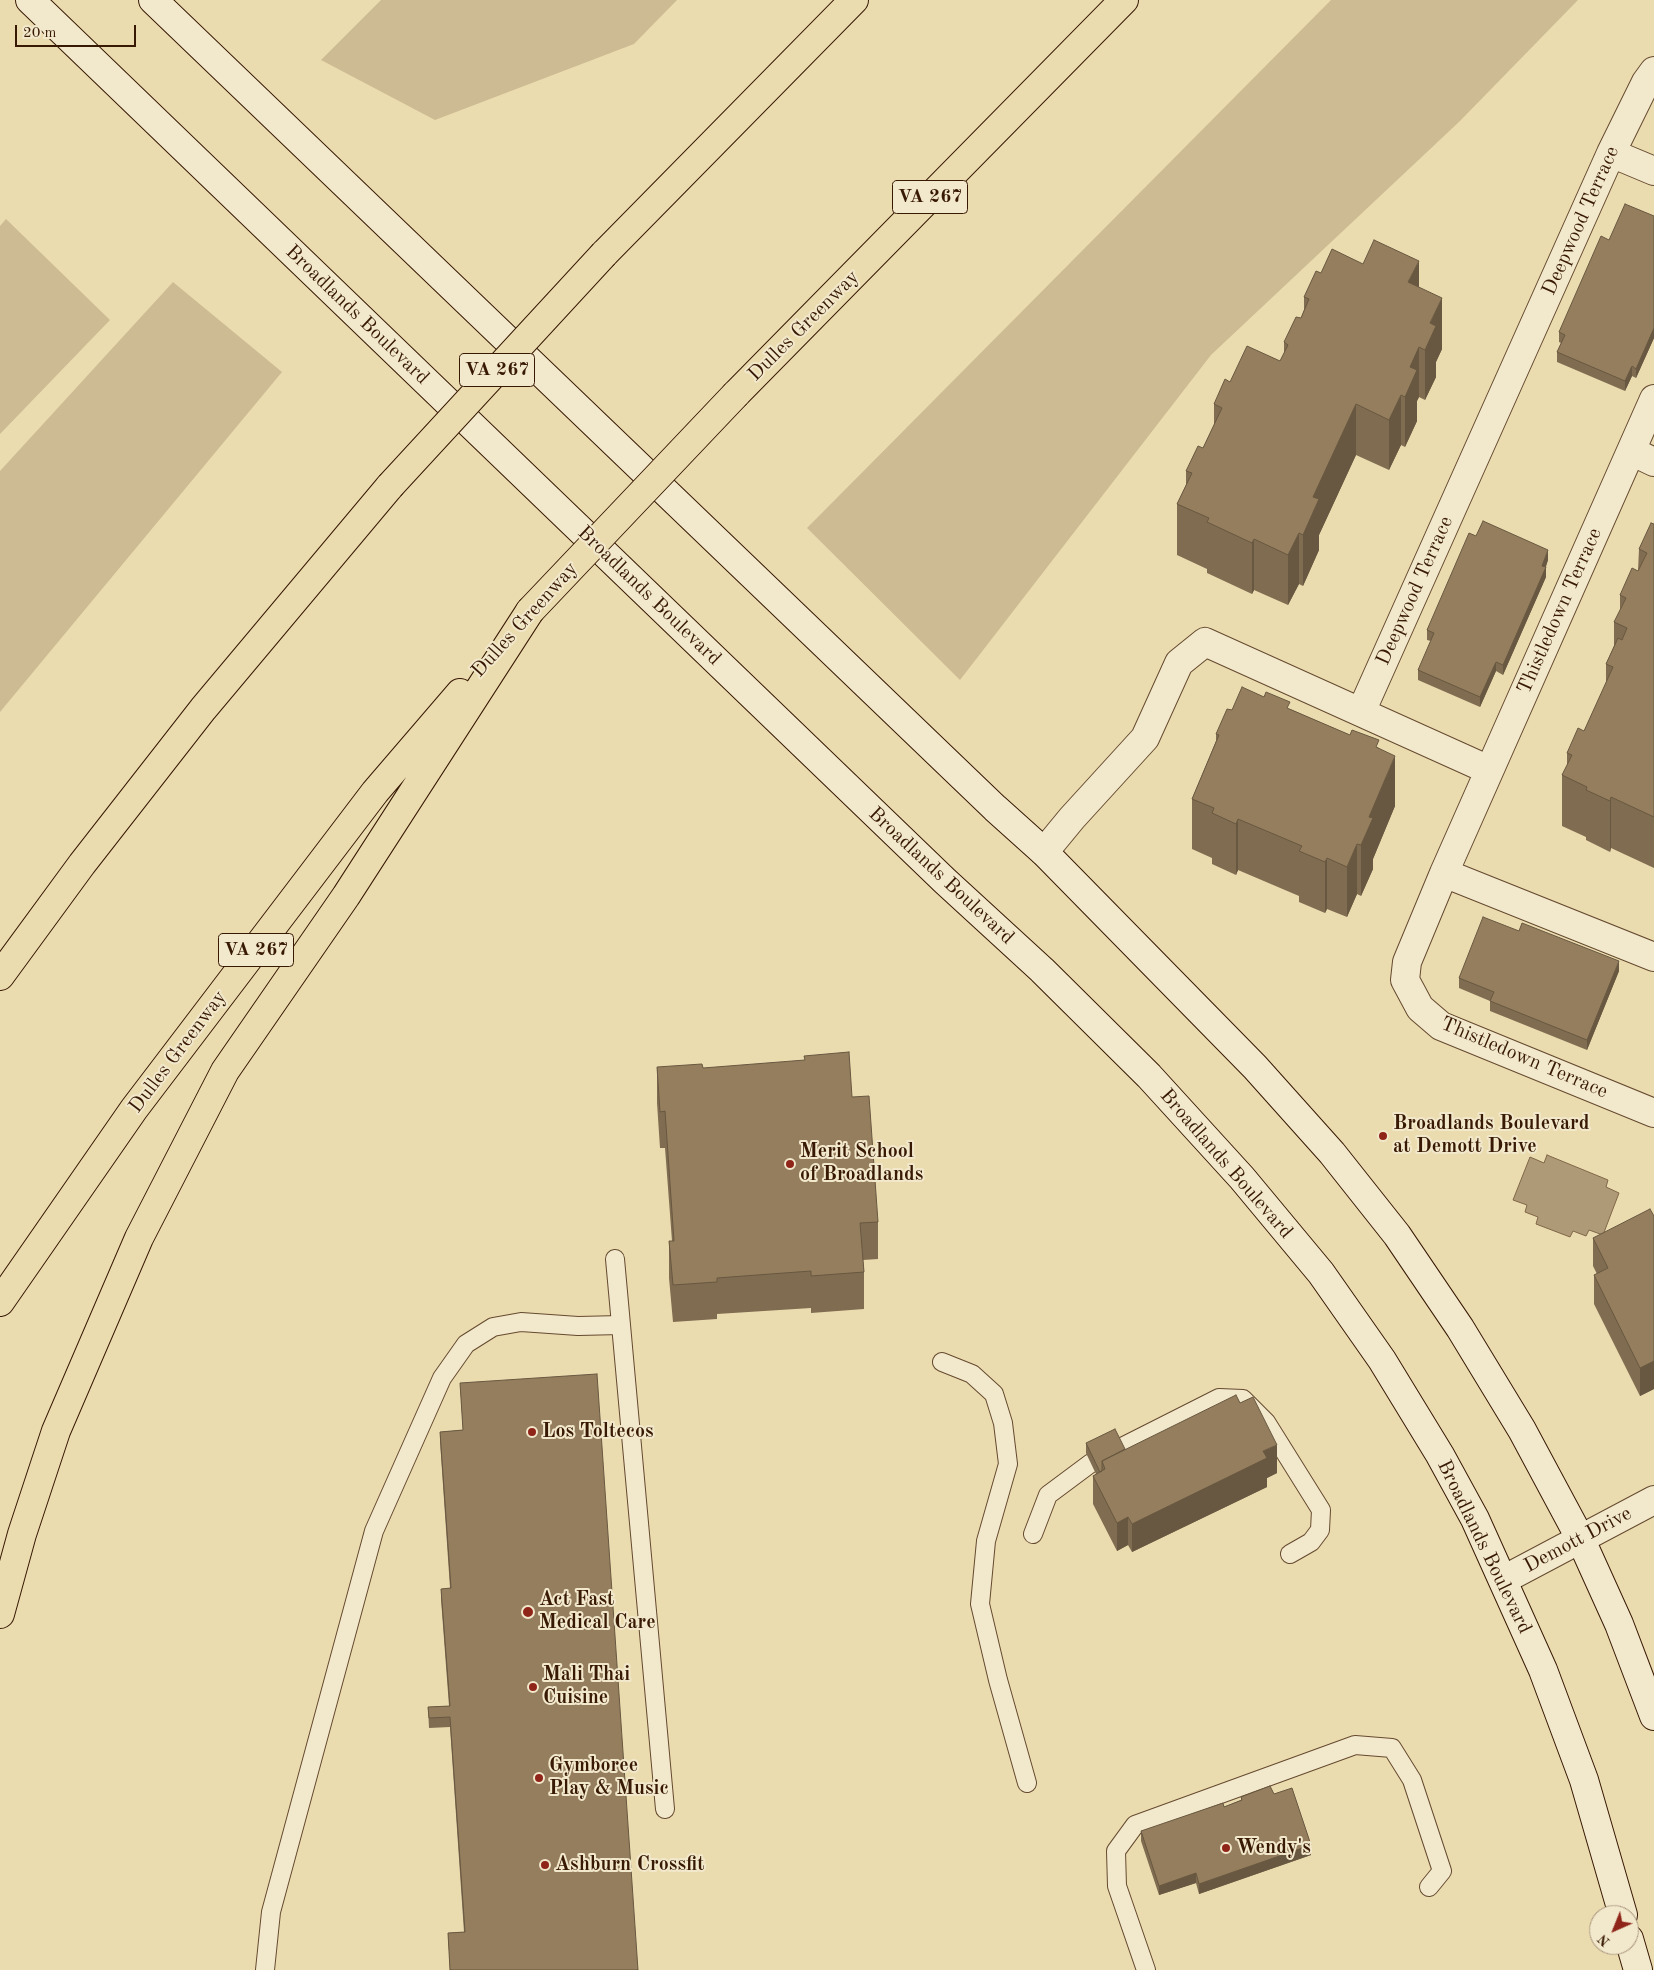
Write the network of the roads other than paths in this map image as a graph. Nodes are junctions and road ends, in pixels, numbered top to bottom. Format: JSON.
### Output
{"nodes":[{"id":1,"x":30,"y":0,"type":"edge"},
{"id":2,"x":153,"y":0,"type":"edge"},
{"id":3,"x":854,"y":0,"type":"edge"},
{"id":4,"x":1124,"y":0,"type":"edge"},
{"id":5,"x":1654,"y":71,"type":"edge"},
{"id":6,"x":1611,"y":153,"type":"junction"},
{"id":7,"x":1654,"y":171,"type":"edge"},
{"id":8,"x":1654,"y":399,"type":"edge"},
{"id":9,"x":1642,"y":456,"type":"edge"},
{"id":10,"x":530,"y":611,"type":"junction"},
{"id":11,"x":1360,"y":712,"type":"junction"},
{"id":12,"x":1489,"y":770,"type":"junction"},
{"id":13,"x":1044,"y":852,"type":"junction"},
{"id":14,"x":82,"y":864,"type":"junction"},
{"id":15,"x":1444,"y":873,"type":"junction"},
{"id":16,"x":0,"y":951,"type":"edge"},
{"id":17,"x":1654,"y":957,"type":"edge"},
{"id":18,"x":0,"y":976,"type":"edge"},
{"id":19,"x":1654,"y":1113,"type":"edge"},
{"id":20,"x":615,"y":1259,"type":"dead end"},
{"id":21,"x":0,"y":1302,"type":"edge"},
{"id":22,"x":621,"y":1324,"type":"junction"},
{"id":23,"x":942,"y":1362,"type":"dead end"},
{"id":24,"x":1120,"y":1448,"type":"edge"},
{"id":25,"x":1091,"y":1463,"type":"edge"},
{"id":26,"x":1654,"y":1500,"type":"edge"},
{"id":27,"x":1033,"y":1534,"type":"dead end"},
{"id":28,"x":1582,"y":1540,"type":"junction"},
{"id":29,"x":1290,"y":1554,"type":"dead end"},
{"id":30,"x":1502,"y":1580,"type":"junction"},
{"id":31,"x":0,"y":1614,"type":"edge"},
{"id":32,"x":1654,"y":1716,"type":"edge"},
{"id":33,"x":1027,"y":1783,"type":"dead end"},
{"id":34,"x":665,"y":1808,"type":"dead end"},
{"id":35,"x":1429,"y":1887,"type":"dead end"},
{"id":36,"x":1619,"y":1905,"type":"edge"},
{"id":37,"x":1634,"y":1955,"type":"edge"},
{"id":38,"x":265,"y":1970,"type":"edge"},
{"id":39,"x":1146,"y":1970,"type":"edge"},
{"id":40,"x":1638,"y":1970,"type":"edge"}],
"edges":[{"from":1,"to":30,"type":"main road","name":"Broadlands Boulevard"},
{"from":2,"to":13,"type":"main road"},
{"from":3,"to":14,"type":"highway","number":"VA 267","bridge":true},
{"from":4,"to":10,"type":"highway","name":"Dulles Greenway","number":"VA 267","bridge":true},
{"from":5,"to":6,"type":"main road","name":"Deepwood Terrace"},
{"from":6,"to":7,"type":"main road"},
{"from":6,"to":11,"type":"main road","name":"Deepwood Terrace"},
{"from":8,"to":9,"type":"main road","name":"Thistledown Terrace"},
{"from":9,"to":12,"type":"main road","name":"Thistledown Terrace"},
{"from":10,"to":21,"type":"highway","name":"Dulles Greenway","number":"VA 267"},
{"from":10,"to":31,"type":"highway"},
{"from":11,"to":12,"type":"main road"},
{"from":11,"to":13,"type":"main road"},
{"from":12,"to":15,"type":"main road","name":"Thistledown Terrace"},
{"from":13,"to":28,"type":"main road"},
{"from":14,"to":16,"type":"highway"},
{"from":14,"to":18,"type":"highway","number":"VA 267"},
{"from":15,"to":17,"type":"main road"},
{"from":15,"to":19,"type":"main road","name":"Thistledown Terrace"},
{"from":20,"to":22,"type":"lane"},
{"from":22,"to":34,"type":"lane"},
{"from":22,"to":38,"type":"lane"},
{"from":23,"to":33,"type":"lane"},
{"from":24,"to":29,"type":"lane"},
{"from":25,"to":27,"type":"lane"},
{"from":26,"to":28,"type":"main road","name":"Demott Drive"},
{"from":28,"to":30,"type":"main road","name":"Demott Drive"},
{"from":28,"to":32,"type":"main road"},
{"from":30,"to":36,"type":"main road","name":"Broadlands Boulevard"},
{"from":35,"to":39,"type":"lane"},
{"from":37,"to":40,"type":"main road"}]}
